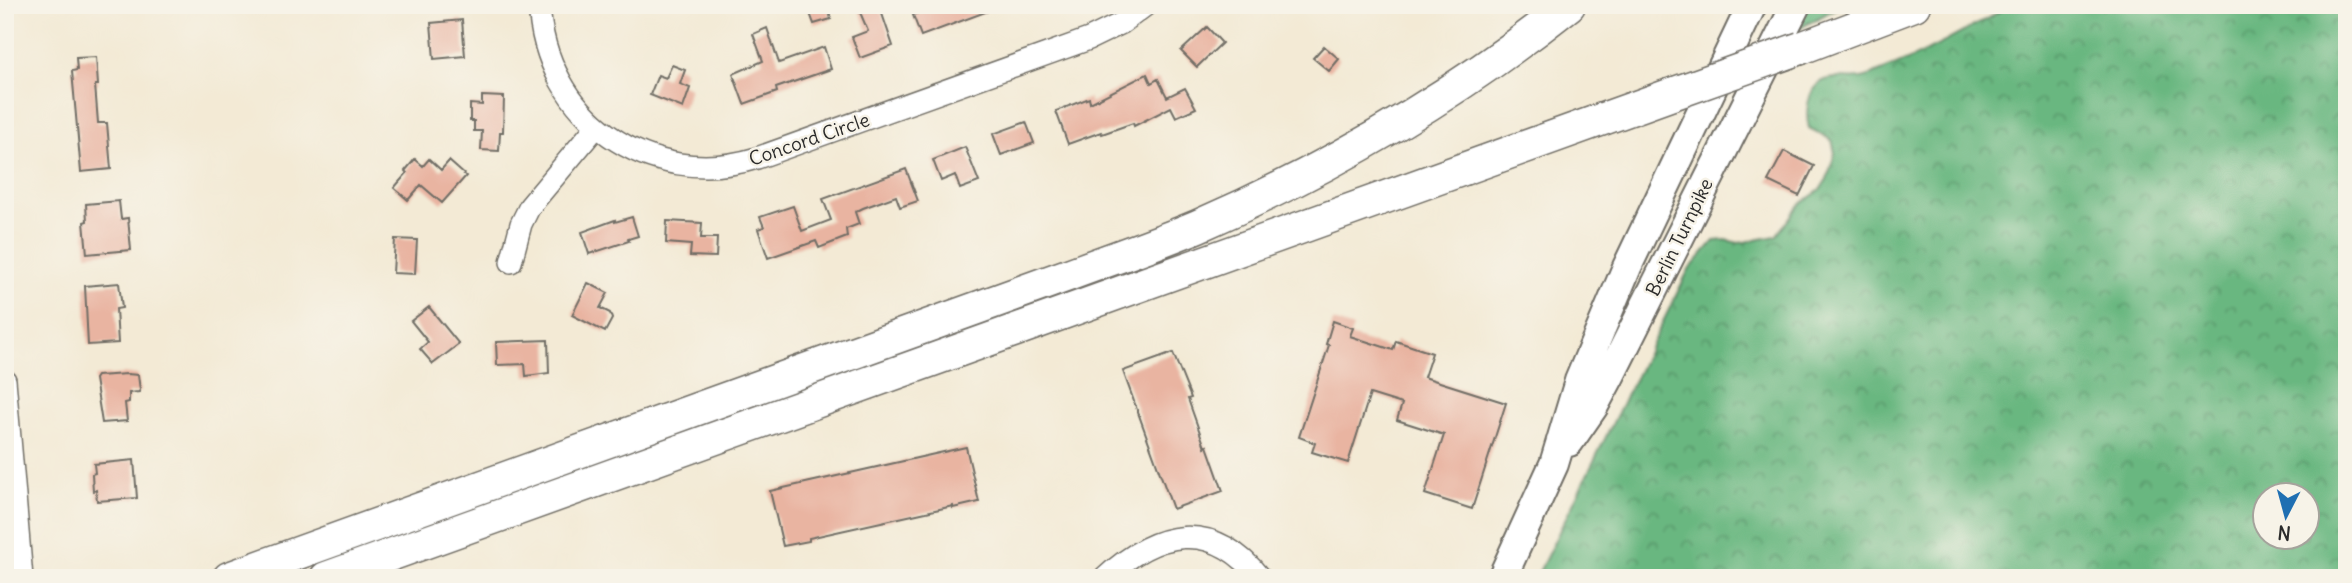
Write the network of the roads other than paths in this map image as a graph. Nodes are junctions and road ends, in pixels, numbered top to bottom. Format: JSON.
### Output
{"nodes":[{"id":1,"x":539,"y":5,"type":"edge"},
{"id":2,"x":1146,"y":5,"type":"edge"},
{"id":3,"x":1569,"y":5,"type":"edge"},
{"id":4,"x":1752,"y":5,"type":"edge"},
{"id":5,"x":1796,"y":5,"type":"edge"},
{"id":6,"x":1914,"y":5,"type":"edge"},
{"id":7,"x":596,"y":127,"type":"junction"},
{"id":8,"x":511,"y":262,"type":"dead end"},
{"id":9,"x":5,"y":380,"type":"edge"},
{"id":10,"x":1554,"y":464,"type":"junction"},
{"id":11,"x":12,"y":531,"type":"edge"},
{"id":12,"x":22,"y":578,"type":"edge"},
{"id":13,"x":229,"y":578,"type":"edge"},
{"id":14,"x":326,"y":578,"type":"edge"},
{"id":15,"x":1105,"y":578,"type":"edge"},
{"id":16,"x":1261,"y":578,"type":"edge"},
{"id":17,"x":1502,"y":578,"type":"edge"}],
"edges":[{"from":1,"to":7,"type":"street","name":"Concord Circle"},
{"from":2,"to":7,"type":"street","name":"Concord Circle"},
{"from":3,"to":13,"type":"highway"},
{"from":4,"to":10,"type":"main road","name":"Berlin Turnpike"},
{"from":5,"to":10,"type":"main road","name":"Berlin Turnpike"},
{"from":6,"to":14,"type":"highway","bridge":true},
{"from":7,"to":8,"type":"street"},
{"from":9,"to":11,"type":"street"},
{"from":10,"to":17,"type":"main road","name":"Berlin Turnpike"},
{"from":11,"to":12,"type":"street"},
{"from":15,"to":16,"type":"street"}]}
